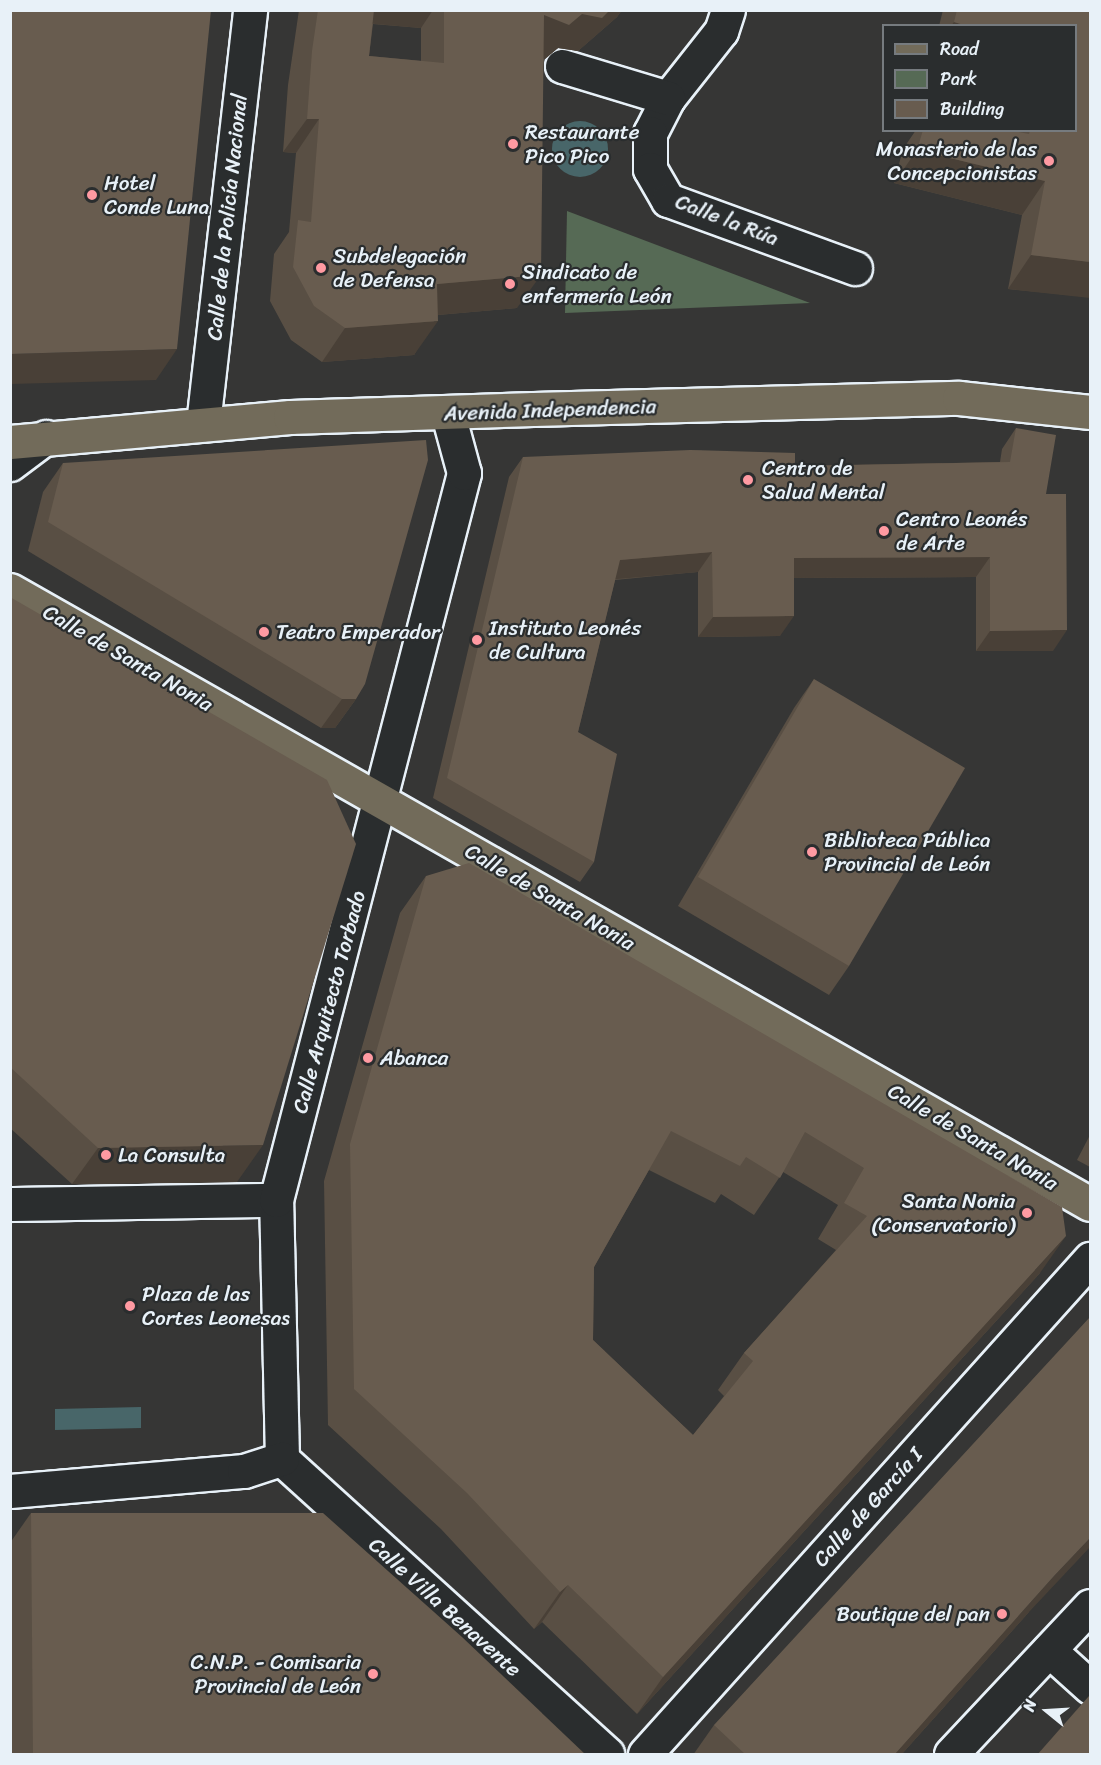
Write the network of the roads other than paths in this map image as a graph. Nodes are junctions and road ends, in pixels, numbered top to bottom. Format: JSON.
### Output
{"nodes":[{"id":1,"x":250,"y":10,"type":"edge"},
{"id":2,"x":728,"y":10,"type":"edge"},
{"id":3,"x":562,"y":66,"type":"edge"},
{"id":4,"x":668,"y":98,"type":"junction"},
{"id":5,"x":855,"y":268,"type":"dead end"},
{"id":6,"x":1090,"y":411,"type":"edge"},
{"id":7,"x":448,"y":414,"type":"junction"},
{"id":8,"x":203,"y":424,"type":"junction"},
{"id":9,"x":46,"y":437,"type":"junction"},
{"id":10,"x":10,"y":442,"type":"edge"},
{"id":11,"x":10,"y":464,"type":"edge"},
{"id":12,"x":10,"y":590,"type":"edge"},
{"id":13,"x":381,"y":803,"type":"junction"},
{"id":14,"x":276,"y":1200,"type":"junction"},
{"id":15,"x":13,"y":1202,"type":"edge"},
{"id":16,"x":1090,"y":1204,"type":"edge"},
{"id":17,"x":1090,"y":1259,"type":"edge"},
{"id":18,"x":282,"y":1459,"type":"junction"},
{"id":19,"x":10,"y":1491,"type":"edge"},
{"id":20,"x":1090,"y":1606,"type":"edge"},
{"id":21,"x":1049,"y":1650,"type":"junction"},
{"id":22,"x":1090,"y":1687,"type":"edge"},
{"id":23,"x":608,"y":1755,"type":"edge"},
{"id":24,"x":645,"y":1755,"type":"edge"},
{"id":25,"x":951,"y":1755,"type":"edge"}],
"edges":[{"from":1,"to":8,"type":"street","name":"Calle de la Policía Nacional"},
{"from":2,"to":4,"type":"street","name":"Calle la Rúa"},
{"from":3,"to":4,"type":"street"},
{"from":4,"to":5,"type":"street","name":"Calle la Rúa"},
{"from":6,"to":7,"type":"main road","name":"Avenida Independencia"},
{"from":7,"to":8,"type":"main road","name":"Avenida Independencia"},
{"from":7,"to":13,"type":"street","name":"Calle Arquitecto Torbado"},
{"from":8,"to":9,"type":"main road","name":"Avenida Independencia"},
{"from":9,"to":10,"type":"main road","name":"Avenida Independencia"},
{"from":9,"to":11,"type":"street"},
{"from":12,"to":13,"type":"main road","name":"Calle de Santa Nonia"},
{"from":13,"to":14,"type":"street","name":"Calle Arquitecto Torbado"},
{"from":13,"to":16,"type":"main road","name":"Calle de Santa Nonia"},
{"from":14,"to":15,"type":"street"},
{"from":14,"to":18,"type":"street"},
{"from":17,"to":24,"type":"street","name":"Calle de García I"},
{"from":18,"to":19,"type":"street"},
{"from":18,"to":23,"type":"street","name":"Calle Villa Benavente"},
{"from":20,"to":21,"type":"street"},
{"from":21,"to":22,"type":"street"},
{"from":21,"to":25,"type":"street"}]}
